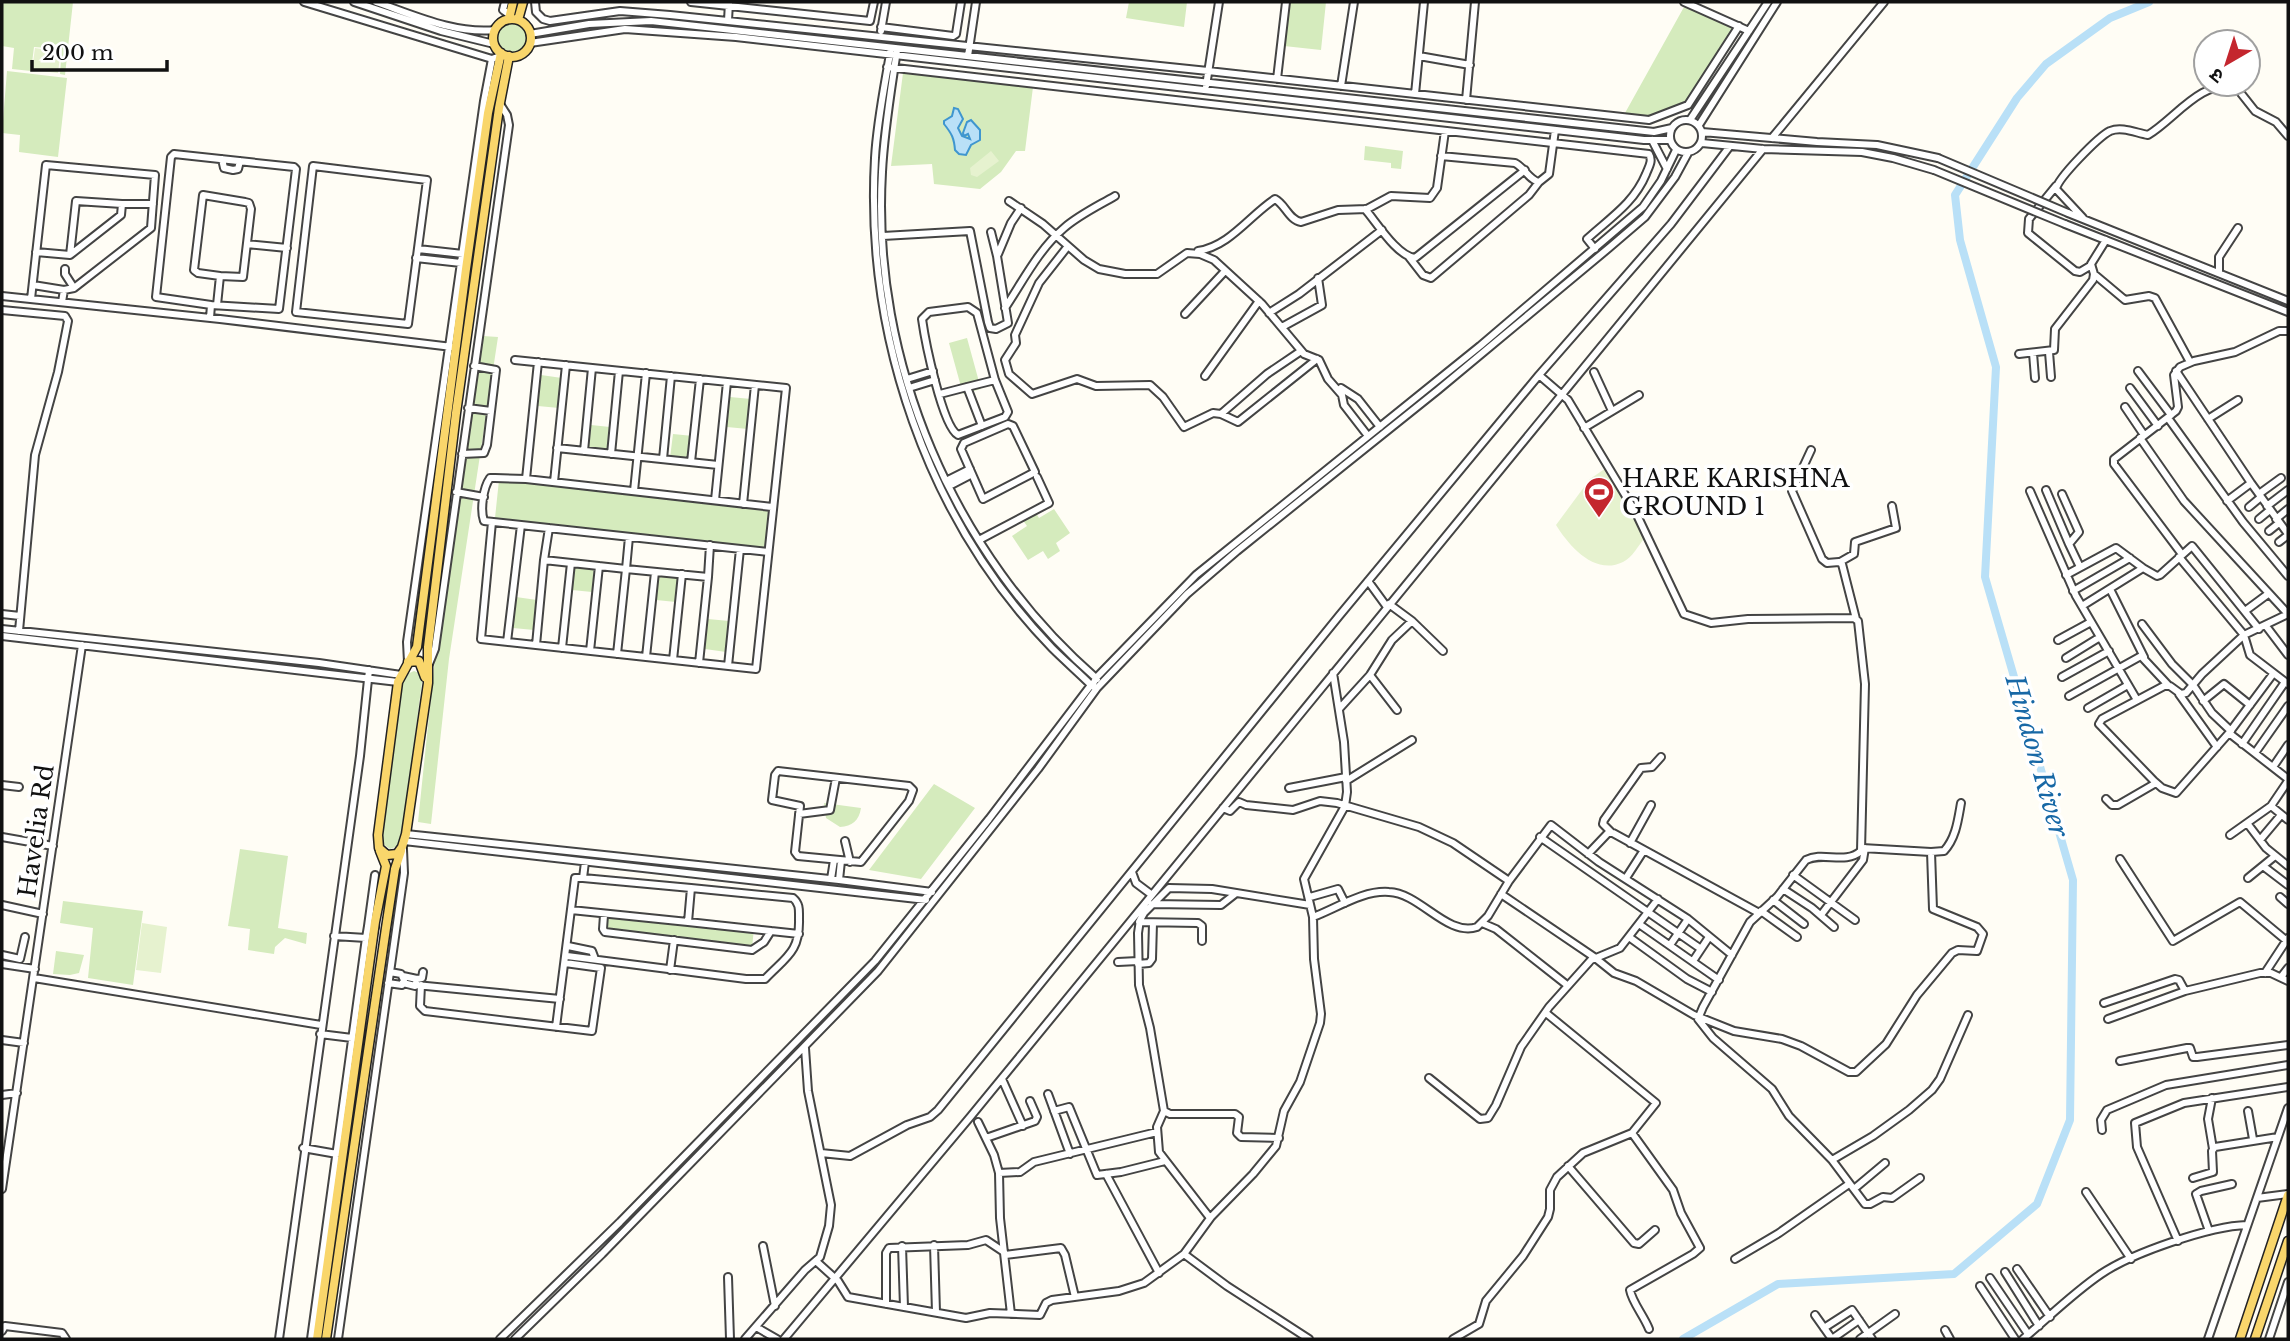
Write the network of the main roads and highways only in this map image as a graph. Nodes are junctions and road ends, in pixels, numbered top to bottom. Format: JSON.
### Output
{"nodes":[{"id":1,"x":513,"y":2,"type":"edge"},
{"id":2,"x":523,"y":2,"type":"edge"},
{"id":3,"x":512,"y":18,"type":"junction"},
{"id":4,"x":500,"y":56,"type":"junction"},
{"id":5,"x":408,"y":662,"type":"junction"},
{"id":6,"x":427,"y":691,"type":"junction"},
{"id":7,"x":404,"y":841,"type":"junction"},
{"id":8,"x":379,"y":848,"type":"junction"},
{"id":9,"x":2288,"y":1195,"type":"edge"},
{"id":10,"x":2288,"y":1241,"type":"edge"},
{"id":11,"x":317,"y":1339,"type":"edge"},
{"id":12,"x":326,"y":1339,"type":"edge"},
{"id":13,"x":2240,"y":1339,"type":"edge"},
{"id":14,"x":2255,"y":1339,"type":"edge"}],
"edges":[{"from":1,"to":3,"type":"main road"},
{"from":2,"to":3,"type":"main road"},
{"from":3,"to":4,"type":"main road"},
{"from":3,"to":4,"type":"main road"},
{"from":4,"to":5,"type":"main road"},
{"from":4,"to":6,"type":"main road"},
{"from":5,"to":6,"type":"main road"},
{"from":5,"to":8,"type":"main road"},
{"from":6,"to":7,"type":"main road"},
{"from":7,"to":8,"type":"main road"},
{"from":7,"to":12,"type":"main road"},
{"from":8,"to":11,"type":"main road"},
{"from":9,"to":13,"type":"main road"},
{"from":10,"to":14,"type":"main road"}]}
